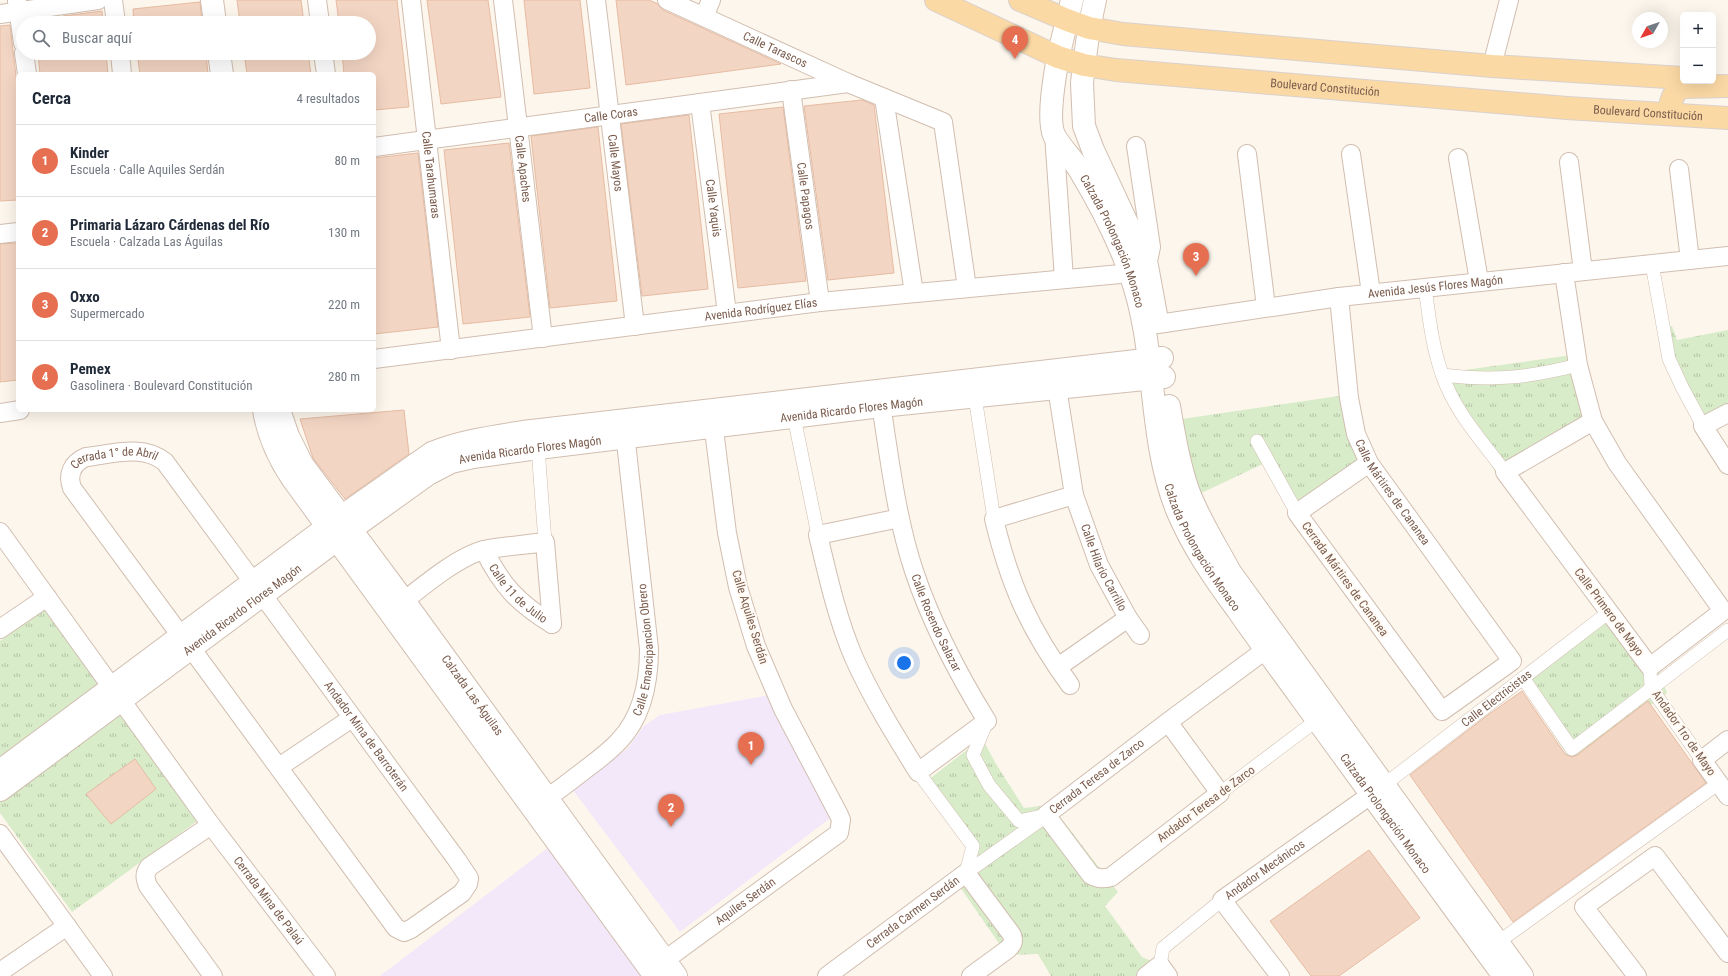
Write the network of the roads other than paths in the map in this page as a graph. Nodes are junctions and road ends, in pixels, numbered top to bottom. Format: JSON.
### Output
{"nodes":[{"id":1,"x":98,"y":0,"type":"edge"},
{"id":2,"x":113,"y":0,"type":"edge"},
{"id":3,"x":212,"y":0,"type":"edge"},
{"id":4,"x":317,"y":0,"type":"edge"},
{"id":5,"x":411,"y":0,"type":"edge"},
{"id":6,"x":503,"y":0,"type":"edge"},
{"id":7,"x":596,"y":0,"type":"edge"},
{"id":8,"x":667,"y":0,"type":"edge"},
{"id":9,"x":711,"y":0,"type":"edge"},
{"id":10,"x":936,"y":0,"type":"edge"},
{"id":11,"x":1020,"y":0,"type":"edge"},
{"id":12,"x":1095,"y":0,"type":"edge"},
{"id":13,"x":1509,"y":0,"type":"edge"},
{"id":14,"x":18,"y":6,"type":"edge"},
{"id":15,"x":1070,"y":10,"type":"edge"},
{"id":16,"x":0,"y":14,"type":"edge"},
{"id":17,"x":19,"y":16,"type":"edge"},
{"id":18,"x":115,"y":16,"type":"edge"},
{"id":19,"x":214,"y":16,"type":"edge"},
{"id":20,"x":319,"y":16,"type":"edge"},
{"id":21,"x":704,"y":17,"type":"junction"},
{"id":22,"x":1089,"y":28,"type":"junction"},
{"id":23,"x":1058,"y":57,"type":"junction"},
{"id":24,"x":25,"y":60,"type":"edge"},
{"id":25,"x":121,"y":60,"type":"edge"},
{"id":26,"x":220,"y":60,"type":"edge"},
{"id":27,"x":325,"y":60,"type":"edge"},
{"id":28,"x":1084,"y":65,"type":"junction"},
{"id":29,"x":1492,"y":66,"type":"junction"},
{"id":30,"x":27,"y":72,"type":"edge"},
{"id":31,"x":122,"y":72,"type":"edge"},
{"id":32,"x":222,"y":72,"type":"edge"},
{"id":33,"x":326,"y":72,"type":"edge"},
{"id":34,"x":1680,"y":78,"type":"edge"},
{"id":35,"x":1716,"y":80,"type":"edge"},
{"id":36,"x":1728,"y":81,"type":"edge"},
{"id":37,"x":848,"y":82,"type":"junction"},
{"id":38,"x":1728,"y":86,"type":"edge"},
{"id":39,"x":791,"y":90,"type":"junction"},
{"id":40,"x":884,"y":98,"type":"junction"},
{"id":41,"x":700,"y":103,"type":"junction"},
{"id":42,"x":1668,"y":113,"type":"junction"},
{"id":43,"x":611,"y":115,"type":"junction"},
{"id":44,"x":1728,"y":118,"type":"edge"},
{"id":45,"x":517,"y":128,"type":"junction"},
{"id":46,"x":1054,"y":134,"type":"junction"},
{"id":47,"x":427,"y":140,"type":"junction"},
{"id":48,"x":1136,"y":146,"type":"dead end"},
{"id":49,"x":376,"y":148,"type":"edge"},
{"id":50,"x":1247,"y":154,"type":"dead end"},
{"id":51,"x":1351,"y":154,"type":"dead end"},
{"id":52,"x":1458,"y":158,"type":"dead end"},
{"id":53,"x":1569,"y":162,"type":"dead end"},
{"id":54,"x":1679,"y":169,"type":"dead end"},
{"id":55,"x":16,"y":232,"type":"edge"},
{"id":56,"x":0,"y":234,"type":"edge"},
{"id":57,"x":1728,"y":256,"type":"edge"},
{"id":58,"x":1690,"y":260,"type":"junction"},
{"id":59,"x":1652,"y":264,"type":"junction"},
{"id":60,"x":1139,"y":270,"type":"junction"},
{"id":61,"x":1583,"y":271,"type":"junction"},
{"id":62,"x":1564,"y":273,"type":"junction"},
{"id":63,"x":1064,"y":279,"type":"junction"},
{"id":64,"x":1479,"y":281,"type":"junction"},
{"id":65,"x":1425,"y":287,"type":"junction"},
{"id":66,"x":967,"y":288,"type":"junction"},
{"id":67,"x":914,"y":293,"type":"junction"},
{"id":68,"x":1371,"y":293,"type":"junction"},
{"id":69,"x":1339,"y":297,"type":"junction"},
{"id":70,"x":820,"y":302,"type":"junction"},
{"id":71,"x":1266,"y":307,"type":"junction"},
{"id":72,"x":727,"y":314,"type":"junction"},
{"id":73,"x":1151,"y":323,"type":"junction"},
{"id":74,"x":635,"y":326,"type":"junction"},
{"id":75,"x":543,"y":338,"type":"junction"},
{"id":76,"x":451,"y":350,"type":"junction"},
{"id":77,"x":376,"y":359,"type":"edge"},
{"id":78,"x":1578,"y":365,"type":"junction"},
{"id":79,"x":1157,"y":369,"type":"junction"},
{"id":80,"x":1442,"y":375,"type":"junction"},
{"id":81,"x":1056,"y":379,"type":"junction"},
{"id":82,"x":975,"y":397,"type":"junction"},
{"id":83,"x":880,"y":398,"type":"junction"},
{"id":84,"x":16,"y":411,"type":"edge"},
{"id":85,"x":264,"y":412,"type":"edge"},
{"id":86,"x":280,"y":412,"type":"edge"},
{"id":87,"x":0,"y":413,"type":"edge"},
{"id":88,"x":1728,"y":414,"type":"edge"},
{"id":89,"x":794,"y":417,"type":"junction"},
{"id":90,"x":713,"y":418,"type":"junction"},
{"id":91,"x":1593,"y":421,"type":"junction"},
{"id":92,"x":1703,"y":426,"type":"junction"},
{"id":93,"x":625,"y":428,"type":"junction"},
{"id":94,"x":1257,"y":441,"type":"dead end"},
{"id":95,"x":538,"y":448,"type":"junction"},
{"id":96,"x":1369,"y":463,"type":"junction"},
{"id":97,"x":1728,"y":465,"type":"edge"},
{"id":98,"x":1505,"y":472,"type":"junction"},
{"id":99,"x":1074,"y":495,"type":"junction"},
{"id":100,"x":1296,"y":513,"type":"junction"},
{"id":101,"x":900,"y":518,"type":"junction"},
{"id":102,"x":994,"y":519,"type":"junction"},
{"id":103,"x":339,"y":529,"type":"junction"},
{"id":104,"x":0,"y":532,"type":"edge"},
{"id":105,"x":818,"y":535,"type":"junction"},
{"id":106,"x":545,"y":542,"type":"junction"},
{"id":107,"x":484,"y":550,"type":"junction"},
{"id":108,"x":258,"y":588,"type":"junction"},
{"id":109,"x":47,"y":597,"type":"junction"},
{"id":110,"x":397,"y":607,"type":"junction"},
{"id":111,"x":1609,"y":612,"type":"junction"},
{"id":112,"x":1128,"y":618,"type":"junction"},
{"id":113,"x":0,"y":629,"type":"edge"},
{"id":114,"x":1728,"y":630,"type":"edge"},
{"id":115,"x":1140,"y":635,"type":"dead end"},
{"id":116,"x":186,"y":642,"type":"junction"},
{"id":117,"x":1272,"y":645,"type":"junction"},
{"id":118,"x":1650,"y":666,"type":"junction"},
{"id":119,"x":1058,"y":667,"type":"junction"},
{"id":120,"x":1523,"y":678,"type":"junction"},
{"id":121,"x":1070,"y":685,"type":"dead end"},
{"id":122,"x":1651,"y":688,"type":"junction"},
{"id":123,"x":116,"y":694,"type":"junction"},
{"id":124,"x":1442,"y":711,"type":"joint"},
{"id":125,"x":352,"y":718,"type":"junction"},
{"id":126,"x":1317,"y":720,"type":"junction"},
{"id":127,"x":988,"y":722,"type":"junction"},
{"id":128,"x":1168,"y":722,"type":"junction"},
{"id":129,"x":1728,"y":740,"type":"edge"},
{"id":130,"x":1702,"y":760,"type":"junction"},
{"id":131,"x":279,"y":767,"type":"junction"},
{"id":132,"x":0,"y":771,"type":"edge"},
{"id":133,"x":918,"y":772,"type":"junction"},
{"id":134,"x":0,"y":790,"type":"edge"},
{"id":135,"x":1378,"y":790,"type":"junction"},
{"id":136,"x":1723,"y":790,"type":"edge"},
{"id":137,"x":1220,"y":793,"type":"junction"},
{"id":138,"x":540,"y":803,"type":"junction"},
{"id":139,"x":1046,"y":815,"type":"junction"},
{"id":140,"x":211,"y":825,"type":"junction"},
{"id":141,"x":839,"y":833,"type":"joint"},
{"id":142,"x":0,"y":834,"type":"edge"},
{"id":143,"x":966,"y":874,"type":"junction"},
{"id":144,"x":1092,"y":875,"type":"joint"},
{"id":145,"x":1222,"y":900,"type":"junction"},
{"id":146,"x":67,"y":926,"type":"junction"},
{"id":147,"x":1498,"y":943,"type":"junction"},
{"id":148,"x":1728,"y":953,"type":"edge"},
{"id":149,"x":1164,"y":970,"type":"edge"},
{"id":150,"x":662,"y":971,"type":"edge"},
{"id":151,"x":0,"y":972,"type":"edge"},
{"id":152,"x":103,"y":976,"type":"edge"},
{"id":153,"x":213,"y":976,"type":"edge"},
{"id":154,"x":326,"y":976,"type":"edge"},
{"id":155,"x":826,"y":976,"type":"edge"},
{"id":156,"x":971,"y":976,"type":"edge"},
{"id":157,"x":1146,"y":976,"type":"edge"},
{"id":158,"x":1280,"y":976,"type":"edge"},
{"id":159,"x":1504,"y":976,"type":"edge"},
{"id":160,"x":1522,"y":976,"type":"edge"},
{"id":161,"x":1638,"y":976,"type":"edge"}],
"edges":[{"from":1,"to":14,"type":"street"},
{"from":2,"to":18,"type":"street"},
{"from":3,"to":19,"type":"street"},
{"from":4,"to":20,"type":"street"},
{"from":5,"to":47,"type":"street","name":"Calle Tarahumaras"},
{"from":6,"to":45,"type":"street","name":"Calle Apaches"},
{"from":7,"to":43,"type":"street","name":"Calle Mayos"},
{"from":8,"to":21,"type":"street","name":"Calle Tarascos"},
{"from":9,"to":21,"type":"street"},
{"from":10,"to":23,"type":"main road","name":"Boulevard Constitución"},
{"from":11,"to":15,"type":"main road"},
{"from":12,"to":22,"type":"street","name":"Calzada Prolongación Monaco"},
{"from":13,"to":29,"type":"street"},
{"from":14,"to":16,"type":"street"},
{"from":14,"to":17,"type":"street"},
{"from":15,"to":22,"type":"main road"},
{"from":15,"to":23,"type":"street"},
{"from":21,"to":37,"type":"street","name":"Calle Tarascos"},
{"from":22,"to":28,"type":"street","name":"Calzada Prolongación Monaco"},
{"from":22,"to":29,"type":"main road"},
{"from":23,"to":28,"type":"main road","name":"Boulevard Constitución"},
{"from":23,"to":46,"type":"street"},
{"from":24,"to":30,"type":"street"},
{"from":25,"to":31,"type":"street"},
{"from":26,"to":32,"type":"street"},
{"from":27,"to":33,"type":"street"},
{"from":28,"to":42,"type":"main road","name":"Boulevard Constitución"},
{"from":28,"to":60,"type":"street","name":"Calzada Prolongación Monaco"},
{"from":29,"to":34,"type":"main road"},
{"from":35,"to":36,"type":"main road"},
{"from":37,"to":39,"type":"street","name":"Calle Coras"},
{"from":37,"to":40,"type":"street","name":"Calle Tarascos"},
{"from":38,"to":42,"type":"main road"},
{"from":39,"to":41,"type":"street","name":"Calle Coras"},
{"from":39,"to":70,"type":"street","name":"Calle Papagos"},
{"from":40,"to":66,"type":"street","name":"Calle Tarascos"},
{"from":40,"to":67,"type":"street"},
{"from":41,"to":43,"type":"street","name":"Calle Coras"},
{"from":41,"to":72,"type":"street","name":"Calle Yaquis"},
{"from":42,"to":44,"type":"main road","name":"Boulevard Constitución"},
{"from":43,"to":45,"type":"street","name":"Calle Coras"},
{"from":43,"to":74,"type":"street","name":"Calle Mayos"},
{"from":45,"to":47,"type":"street","name":"Calle Coras"},
{"from":45,"to":75,"type":"street","name":"Calle Apaches"},
{"from":46,"to":60,"type":"street","name":"Calzada Prolongación Monaco"},
{"from":46,"to":63,"type":"street"},
{"from":47,"to":49,"type":"street","name":"Calle Coras"},
{"from":47,"to":76,"type":"street","name":"Calle Tarahumaras"},
{"from":48,"to":60,"type":"street"},
{"from":50,"to":71,"type":"street"},
{"from":51,"to":68,"type":"street"},
{"from":52,"to":64,"type":"street"},
{"from":53,"to":61,"type":"street"},
{"from":54,"to":58,"type":"street"},
{"from":55,"to":56,"type":"street"},
{"from":57,"to":58,"type":"street","name":"Avenida Jesús Flores Magón"},
{"from":58,"to":59,"type":"street","name":"Avenida Jesús Flores Magón"},
{"from":59,"to":61,"type":"street","name":"Avenida Jesús Flores Magón"},
{"from":59,"to":92,"type":"street"},
{"from":60,"to":63,"type":"street","name":"Avenida Rodríguez Elías"},
{"from":60,"to":73,"type":"street","name":"Calzada Prolongación Monaco"},
{"from":61,"to":62,"type":"street","name":"Avenida Jesús Flores Magón"},
{"from":62,"to":64,"type":"street","name":"Avenida Jesús Flores Magón"},
{"from":62,"to":78,"type":"street","name":"Calle Primero de Mayo"},
{"from":63,"to":66,"type":"street","name":"Avenida Rodríguez Elías"},
{"from":64,"to":65,"type":"street","name":"Avenida Jesús Flores Magón"},
{"from":65,"to":68,"type":"street","name":"Avenida Jesús Flores Magón"},
{"from":65,"to":80,"type":"street","name":"Calle Primero de Mayo"},
{"from":66,"to":67,"type":"street","name":"Avenida Rodríguez Elías"},
{"from":67,"to":70,"type":"street","name":"Avenida Rodríguez Elías"},
{"from":68,"to":69,"type":"street","name":"Avenida Jesús Flores Magón"},
{"from":69,"to":71,"type":"street","name":"Avenida Jesús Flores Magón"},
{"from":69,"to":96,"type":"street","name":"Calle Mártires de Cananea"},
{"from":70,"to":72,"type":"street","name":"Avenida Rodríguez Elías"},
{"from":71,"to":73,"type":"street","name":"Avenida Jesús Flores Magón"},
{"from":72,"to":74,"type":"street","name":"Avenida Rodríguez Elías"},
{"from":73,"to":79,"type":"street","name":"Calzada Prolongación Monaco"},
{"from":74,"to":75,"type":"street","name":"Avenida Rodríguez Elías"},
{"from":75,"to":76,"type":"street","name":"Avenida Rodríguez Elías"},
{"from":76,"to":77,"type":"street","name":"Avenida Rodríguez Elías"},
{"from":78,"to":80,"type":"street"},
{"from":78,"to":91,"type":"street","name":"Calle Primero de Mayo"},
{"from":79,"to":81,"type":"street","name":"Avenida Ricardo Flores Magón"},
{"from":79,"to":117,"type":"street","name":"Calzada Prolongación Monaco"},
{"from":80,"to":98,"type":"street","name":"Calle Primero de Mayo"},
{"from":81,"to":82,"type":"street","name":"Avenida Ricardo Flores Magón"},
{"from":81,"to":83,"type":"street","name":"Avenida Ricardo Flores Magón"},
{"from":81,"to":99,"type":"street","name":"Calle Hilario Carrillo"},
{"from":82,"to":83,"type":"street","name":"Avenida Ricardo Flores Magón"},
{"from":82,"to":102,"type":"street"},
{"from":83,"to":89,"type":"street","name":"Avenida Ricardo Flores Magón"},
{"from":83,"to":90,"type":"street","name":"Avenida Ricardo Flores Magón"},
{"from":83,"to":101,"type":"street","name":"Calle Rosendo Salazar"},
{"from":84,"to":87,"type":"street"},
{"from":85,"to":103,"type":"street","name":"Calzada Las Águilas"},
{"from":86,"to":103,"type":"street","name":"Calzada Las Águilas"},
{"from":88,"to":92,"type":"street"},
{"from":89,"to":90,"type":"street","name":"Avenida Ricardo Flores Magón"},
{"from":89,"to":105,"type":"street"},
{"from":90,"to":93,"type":"street","name":"Avenida Ricardo Flores Magón"},
{"from":90,"to":141,"type":"street","name":"Calle Aquiles Serdán"},
{"from":91,"to":98,"type":"street"},
{"from":91,"to":118,"type":"street","name":"Calle Primero de Mayo"},
{"from":92,"to":97,"type":"street"},
{"from":93,"to":95,"type":"street","name":"Avenida Ricardo Flores Magón"},
{"from":93,"to":103,"type":"street","name":"Avenida Ricardo Flores Magón"},
{"from":93,"to":138,"type":"street","name":"Calle Emancipancion Obrero"},
{"from":94,"to":100,"type":"street","name":"Cerrada Mártires de Cananea"},
{"from":95,"to":103,"type":"street","name":"Avenida Ricardo Flores Magón"},
{"from":95,"to":106,"type":"street","name":"Calle 11 de Julio"},
{"from":96,"to":100,"type":"street"},
{"from":96,"to":124,"type":"street","name":"Calle Mártires de Cananea"},
{"from":98,"to":111,"type":"street","name":"Calle Primero de Mayo"},
{"from":99,"to":102,"type":"street"},
{"from":99,"to":112,"type":"street","name":"Calle Hilario Carrillo"},
{"from":100,"to":124,"type":"street","name":"Cerrada Mártires de Cananea"},
{"from":101,"to":105,"type":"street"},
{"from":101,"to":127,"type":"street","name":"Calle Rosendo Salazar"},
{"from":102,"to":119,"type":"street"},
{"from":103,"to":108,"type":"street","name":"Avenida Ricardo Flores Magón"},
{"from":103,"to":110,"type":"street","name":"Calzada Las Águilas"},
{"from":104,"to":109,"type":"street","name":"Cerrada Mina de Palaú"},
{"from":105,"to":133,"type":"street"},
{"from":106,"to":107,"type":"street","name":"Calle 11 de Julio"},
{"from":106,"to":107,"type":"street","name":"Calle 11 de Julio"},
{"from":107,"to":110,"type":"street","name":"Calle 11 de Julio"},
{"from":108,"to":116,"type":"street","name":"Avenida Ricardo Flores Magón"},
{"from":108,"to":116,"type":"street","name":"Cerrada 1° de Abril"},
{"from":108,"to":125,"type":"street","name":"Andador Mina de Barroterán"},
{"from":109,"to":113,"type":"street"},
{"from":109,"to":123,"type":"street","name":"Cerrada Mina de Palaú"},
{"from":110,"to":138,"type":"street","name":"Calzada Las Águilas"},
{"from":111,"to":118,"type":"street","name":"Calle Primero de Mayo"},
{"from":111,"to":120,"type":"street","name":"Calle Electricistas"},
{"from":112,"to":115,"type":"street","name":"Calle Hilario Carrillo"},
{"from":112,"to":119,"type":"street"},
{"from":114,"to":122,"type":"street"},
{"from":116,"to":123,"type":"street","name":"Avenida Ricardo Flores Magón"},
{"from":116,"to":131,"type":"street"},
{"from":117,"to":126,"type":"street","name":"Calzada Prolongación Monaco"},
{"from":117,"to":128,"type":"street","name":"Cerrada Teresa de Zarco"},
{"from":117,"to":135,"type":"street","name":"Calzada Prolongación Monaco"},
{"from":118,"to":122,"type":"street","name":"Andador 1ro de Mayo"},
{"from":119,"to":121,"type":"street"},
{"from":120,"to":122,"type":"street"},
{"from":120,"to":135,"type":"street","name":"Calle Electricistas"},
{"from":122,"to":130,"type":"street","name":"Andador 1ro de Mayo"},
{"from":123,"to":132,"type":"street","name":"Avenida Ricardo Flores Magón"},
{"from":123,"to":134,"type":"street","name":"Avenida Ricardo Flores Magón"},
{"from":123,"to":140,"type":"street","name":"Cerrada Mina de Palaú"},
{"from":125,"to":131,"type":"street"},
{"from":125,"to":131,"type":"street","name":"Andador Mina de Barroterán"},
{"from":126,"to":135,"type":"street","name":"Calzada Prolongación Monaco"},
{"from":126,"to":137,"type":"street","name":"Andador Teresa de Zarco"},
{"from":127,"to":133,"type":"street"},
{"from":127,"to":139,"type":"street"},
{"from":128,"to":137,"type":"street"},
{"from":128,"to":139,"type":"street","name":"Cerrada Teresa de Zarco"},
{"from":129,"to":130,"type":"street"},
{"from":130,"to":136,"type":"street","name":"Andador 1ro de Mayo"},
{"from":133,"to":143,"type":"street"},
{"from":135,"to":145,"type":"street","name":"Andador Mecánicos"},
{"from":135,"to":147,"type":"street","name":"Calzada Prolongación Monaco"},
{"from":135,"to":159,"type":"street","name":"Calzada Prolongación Monaco"},
{"from":136,"to":147,"type":"street"},
{"from":137,"to":144,"type":"street","name":"Andador Teresa de Zarco"},
{"from":138,"to":150,"type":"street","name":"Calzada Las Águilas"},
{"from":139,"to":143,"type":"street"},
{"from":139,"to":144,"type":"street","name":"Cerrada Teresa de Zarco"},
{"from":140,"to":153,"type":"street"},
{"from":140,"to":154,"type":"street","name":"Cerrada Mina de Palaú"},
{"from":141,"to":150,"type":"street","name":"Aquiles Serdán"},
{"from":142,"to":146,"type":"street"},
{"from":143,"to":155,"type":"street","name":"Cerrada Carmen Serdán"},
{"from":143,"to":156,"type":"street","name":"Cerrada Carmen Serdán"},
{"from":145,"to":149,"type":"street","name":"Andador Mecánicos"},
{"from":145,"to":158,"type":"street"},
{"from":146,"to":151,"type":"street"},
{"from":146,"to":152,"type":"street"},
{"from":147,"to":160,"type":"street","name":"Calzada Prolongación Monaco"},
{"from":148,"to":161,"type":"street"},
{"from":149,"to":157,"type":"street"}]}
